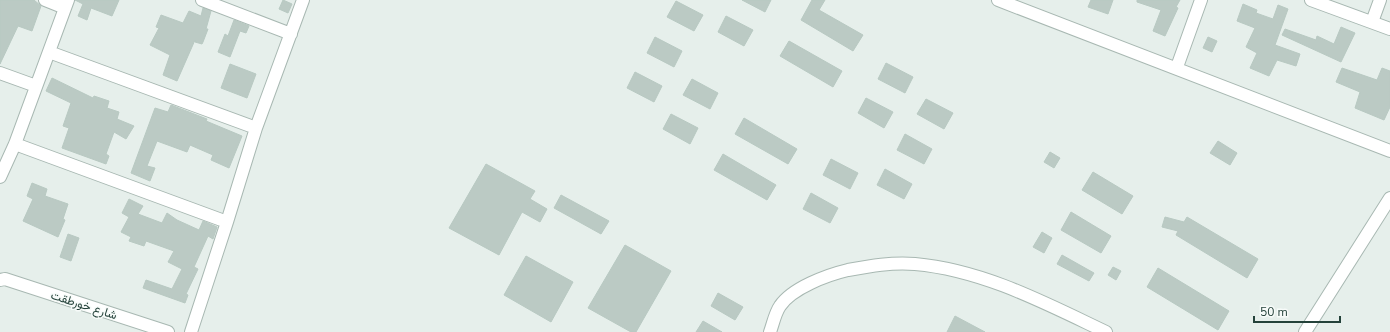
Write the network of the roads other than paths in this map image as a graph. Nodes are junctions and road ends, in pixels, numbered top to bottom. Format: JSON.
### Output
{"nodes":[{"id":1,"x":45,"y":0,"type":"edge"},
{"id":2,"x":202,"y":0,"type":"edge"},
{"id":3,"x":303,"y":0,"type":"edge"},
{"id":4,"x":998,"y":0,"type":"edge"},
{"id":5,"x":1201,"y":0,"type":"edge"},
{"id":6,"x":1310,"y":0,"type":"edge"},
{"id":7,"x":1380,"y":0,"type":"edge"},
{"id":8,"x":66,"y":4,"type":"edge"},
{"id":9,"x":1372,"y":22,"type":"junction"},
{"id":10,"x":1390,"y":29,"type":"edge"},
{"id":11,"x":291,"y":34,"type":"junction"},
{"id":12,"x":49,"y":52,"type":"junction"},
{"id":13,"x":1176,"y":67,"type":"junction"},
{"id":14,"x":0,"y":73,"type":"edge"},
{"id":15,"x":36,"y":86,"type":"junction"},
{"id":16,"x":256,"y":128,"type":"junction"},
{"id":17,"x":15,"y":144,"type":"junction"},
{"id":18,"x":1390,"y":151,"type":"edge"},
{"id":19,"x":0,"y":177,"type":"edge"},
{"id":20,"x":1390,"y":198,"type":"edge"},
{"id":21,"x":227,"y":222,"type":"junction"},
{"id":22,"x":0,"y":280,"type":"edge"},
{"id":23,"x":168,"y":332,"type":"edge"},
{"id":24,"x":191,"y":332,"type":"edge"},
{"id":25,"x":770,"y":332,"type":"edge"},
{"id":26,"x":1106,"y":332,"type":"edge"},
{"id":27,"x":1305,"y":332,"type":"edge"}],
"edges":[{"from":1,"to":8,"type":"street"},
{"from":2,"to":11,"type":"street"},
{"from":3,"to":11,"type":"street"},
{"from":4,"to":13,"type":"street"},
{"from":5,"to":13,"type":"street"},
{"from":6,"to":9,"type":"street"},
{"from":7,"to":9,"type":"street"},
{"from":8,"to":12,"type":"street"},
{"from":9,"to":10,"type":"street"},
{"from":11,"to":16,"type":"street"},
{"from":12,"to":15,"type":"street"},
{"from":12,"to":16,"type":"street"},
{"from":13,"to":18,"type":"street"},
{"from":14,"to":15,"type":"street"},
{"from":15,"to":17,"type":"street"},
{"from":16,"to":21,"type":"street"},
{"from":17,"to":19,"type":"street"},
{"from":17,"to":21,"type":"street"},
{"from":20,"to":27,"type":"street"},
{"from":21,"to":24,"type":"street"},
{"from":22,"to":23,"type":"street","name":"شارع خورطقت"},
{"from":25,"to":26,"type":"street"}]}
